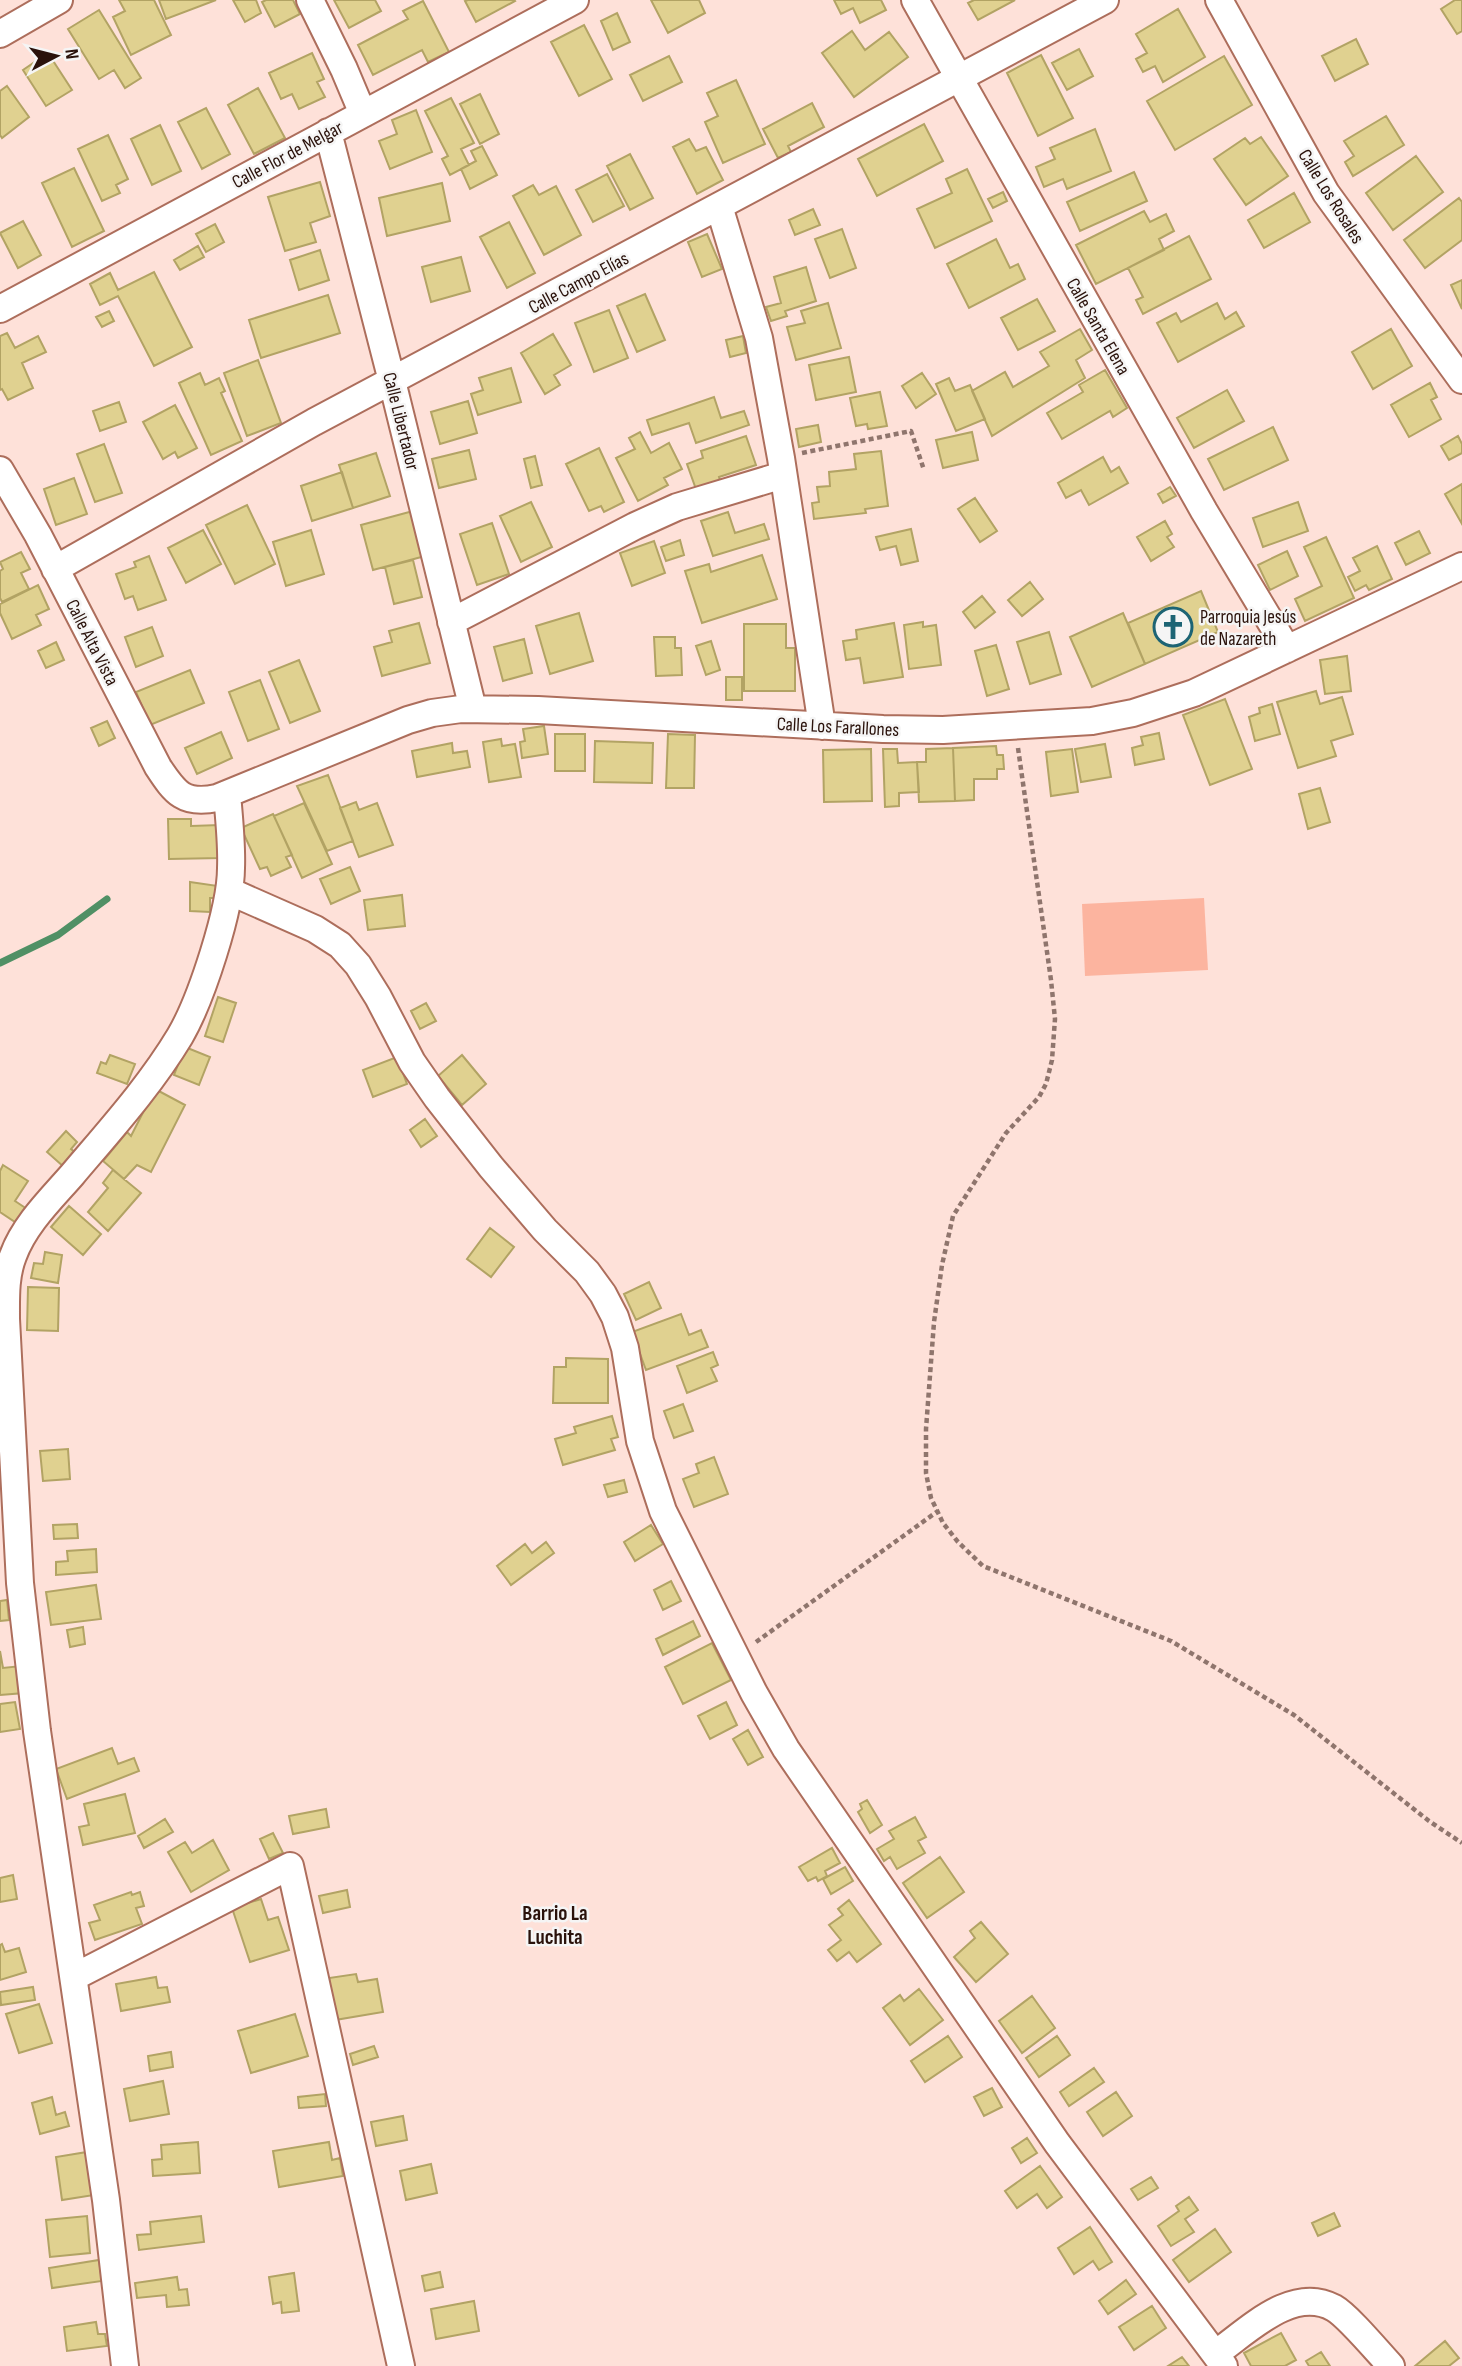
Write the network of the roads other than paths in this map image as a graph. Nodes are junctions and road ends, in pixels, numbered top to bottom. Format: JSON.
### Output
{"nodes":[{"id":1,"x":59,"y":0,"type":"edge"},
{"id":2,"x":310,"y":0,"type":"edge"},
{"id":3,"x":575,"y":0,"type":"edge"},
{"id":4,"x":915,"y":0,"type":"edge"},
{"id":5,"x":1105,"y":0,"type":"edge"},
{"id":6,"x":1219,"y":0,"type":"edge"},
{"id":7,"x":0,"y":34,"type":"edge"},
{"id":8,"x":959,"y":78,"type":"junction"},
{"id":9,"x":363,"y":114,"type":"junction"},
{"id":10,"x":328,"y":132,"type":"junction"},
{"id":11,"x":719,"y":206,"type":"junction"},
{"id":12,"x":0,"y":310,"type":"edge"},
{"id":13,"x":1462,"y":380,"type":"edge"},
{"id":14,"x":392,"y":381,"type":"junction"},
{"id":15,"x":782,"y":466,"type":"junction"},
{"id":16,"x":0,"y":471,"type":"edge"},
{"id":17,"x":1462,"y":566,"type":"edge"},
{"id":18,"x":55,"y":569,"type":"junction"},
{"id":19,"x":451,"y":622,"type":"junction"},
{"id":20,"x":1287,"y":649,"type":"junction"},
{"id":21,"x":473,"y":709,"type":"junction"},
{"id":22,"x":822,"y":726,"type":"junction"},
{"id":23,"x":227,"y":794,"type":"junction"},
{"id":24,"x":198,"y":801,"type":"joint"},
{"id":25,"x":229,"y":891,"type":"junction"},
{"id":26,"x":74,"y":1977,"type":"junction"},
{"id":27,"x":1220,"y":2360,"type":"edge"},
{"id":28,"x":125,"y":2366,"type":"edge"},
{"id":29,"x":401,"y":2366,"type":"edge"},
{"id":30,"x":1391,"y":2366,"type":"edge"}],
"edges":[{"from":1,"to":7,"type":"street"},
{"from":2,"to":9,"type":"street"},
{"from":3,"to":9,"type":"street","name":"Calle Flor de Melgar"},
{"from":4,"to":8,"type":"street","name":"Calle Santa Elena"},
{"from":5,"to":8,"type":"street","name":"Calle Campo Elías"},
{"from":6,"to":13,"type":"street","name":"Calle Los Rosales"},
{"from":8,"to":11,"type":"street","name":"Calle Campo Elías"},
{"from":8,"to":20,"type":"street","name":"Calle Santa Elena"},
{"from":9,"to":10,"type":"street","name":"Calle Flor de Melgar"},
{"from":10,"to":12,"type":"street","name":"Calle Flor de Melgar"},
{"from":10,"to":14,"type":"street","name":"Calle Libertador"},
{"from":11,"to":14,"type":"street","name":"Calle Campo Elías"},
{"from":11,"to":15,"type":"street"},
{"from":14,"to":18,"type":"street","name":"Calle Campo Elías"},
{"from":14,"to":19,"type":"street","name":"Calle Libertador"},
{"from":15,"to":19,"type":"street"},
{"from":15,"to":22,"type":"street"},
{"from":16,"to":18,"type":"street","name":"Calle Alta Vista"},
{"from":17,"to":20,"type":"street","name":"Calle Los Farallones"},
{"from":18,"to":24,"type":"street","name":"Calle Alta Vista"},
{"from":19,"to":21,"type":"street","name":"Calle Libertador"},
{"from":20,"to":22,"type":"street","name":"Calle Los Farallones"},
{"from":21,"to":22,"type":"street","name":"Calle Los Farallones"},
{"from":21,"to":23,"type":"street","name":"Calle Los Farallones"},
{"from":23,"to":24,"type":"street","name":"Calle Los Farallones"},
{"from":23,"to":25,"type":"street"},
{"from":25,"to":26,"type":"street"},
{"from":25,"to":27,"type":"street"},
{"from":26,"to":28,"type":"street"},
{"from":26,"to":29,"type":"street"},
{"from":27,"to":30,"type":"street"}]}
